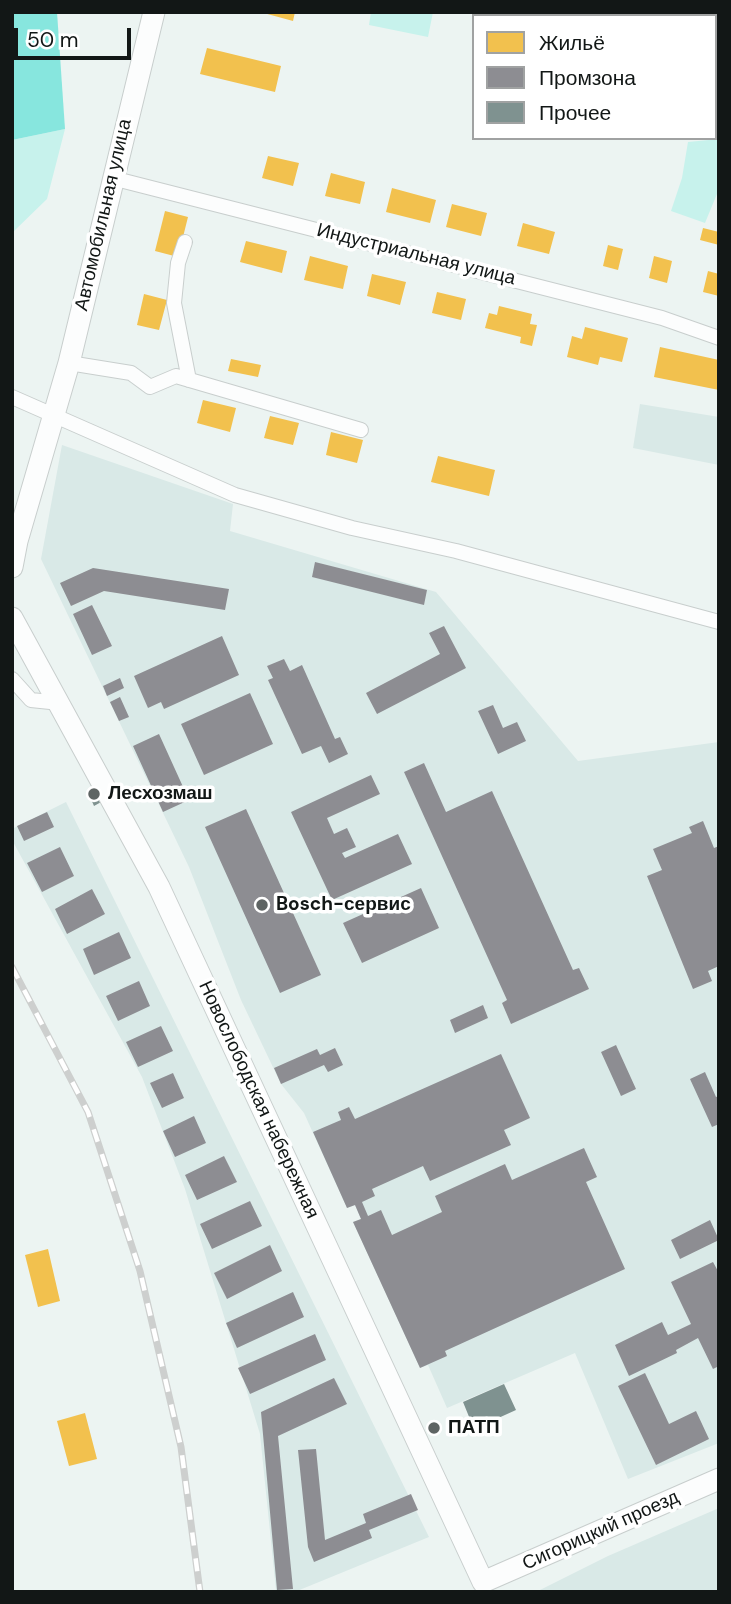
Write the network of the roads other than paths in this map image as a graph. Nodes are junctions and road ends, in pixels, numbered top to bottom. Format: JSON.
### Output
{"nodes":[{"id":1,"x":153,"y":12,"type":"edge"},
{"id":2,"x":112,"y":178,"type":"junction"},
{"id":3,"x":185,"y":242,"type":"dead end"},
{"id":4,"x":719,"y":338,"type":"edge"},
{"id":5,"x":69,"y":363,"type":"junction"},
{"id":6,"x":189,"y":380,"type":"junction"},
{"id":7,"x":12,"y":397,"type":"edge"},
{"id":8,"x":52,"y":416,"type":"junction"},
{"id":9,"x":360,"y":430,"type":"dead end"},
{"id":10,"x":12,"y":568,"type":"edge"},
{"id":11,"x":12,"y":618,"type":"edge"},
{"id":12,"x":719,"y":622,"type":"edge"},
{"id":13,"x":12,"y":679,"type":"edge"},
{"id":14,"x":60,"y":703,"type":"junction"},
{"id":15,"x":719,"y":1479,"type":"edge"},
{"id":16,"x":485,"y":1587,"type":"edge"}],
"edges":[{"from":1,"to":2,"type":"street","name":"Автомобильная улица"},
{"from":2,"to":4,"type":"street","name":"Индустриальная улица"},
{"from":2,"to":5,"type":"street","name":"Автомобильная улица"},
{"from":3,"to":6,"type":"street"},
{"from":5,"to":6,"type":"street"},
{"from":5,"to":8,"type":"street","name":"Автомобильная улица"},
{"from":6,"to":9,"type":"street"},
{"from":7,"to":8,"type":"street"},
{"from":8,"to":10,"type":"street"},
{"from":8,"to":12,"type":"street"},
{"from":11,"to":14,"type":"street","name":"Новослободская набережная"},
{"from":13,"to":14,"type":"street"},
{"from":14,"to":16,"type":"street","name":"Новослободская набережная"},
{"from":15,"to":16,"type":"street","name":"Сигорицкий проезд"}]}
